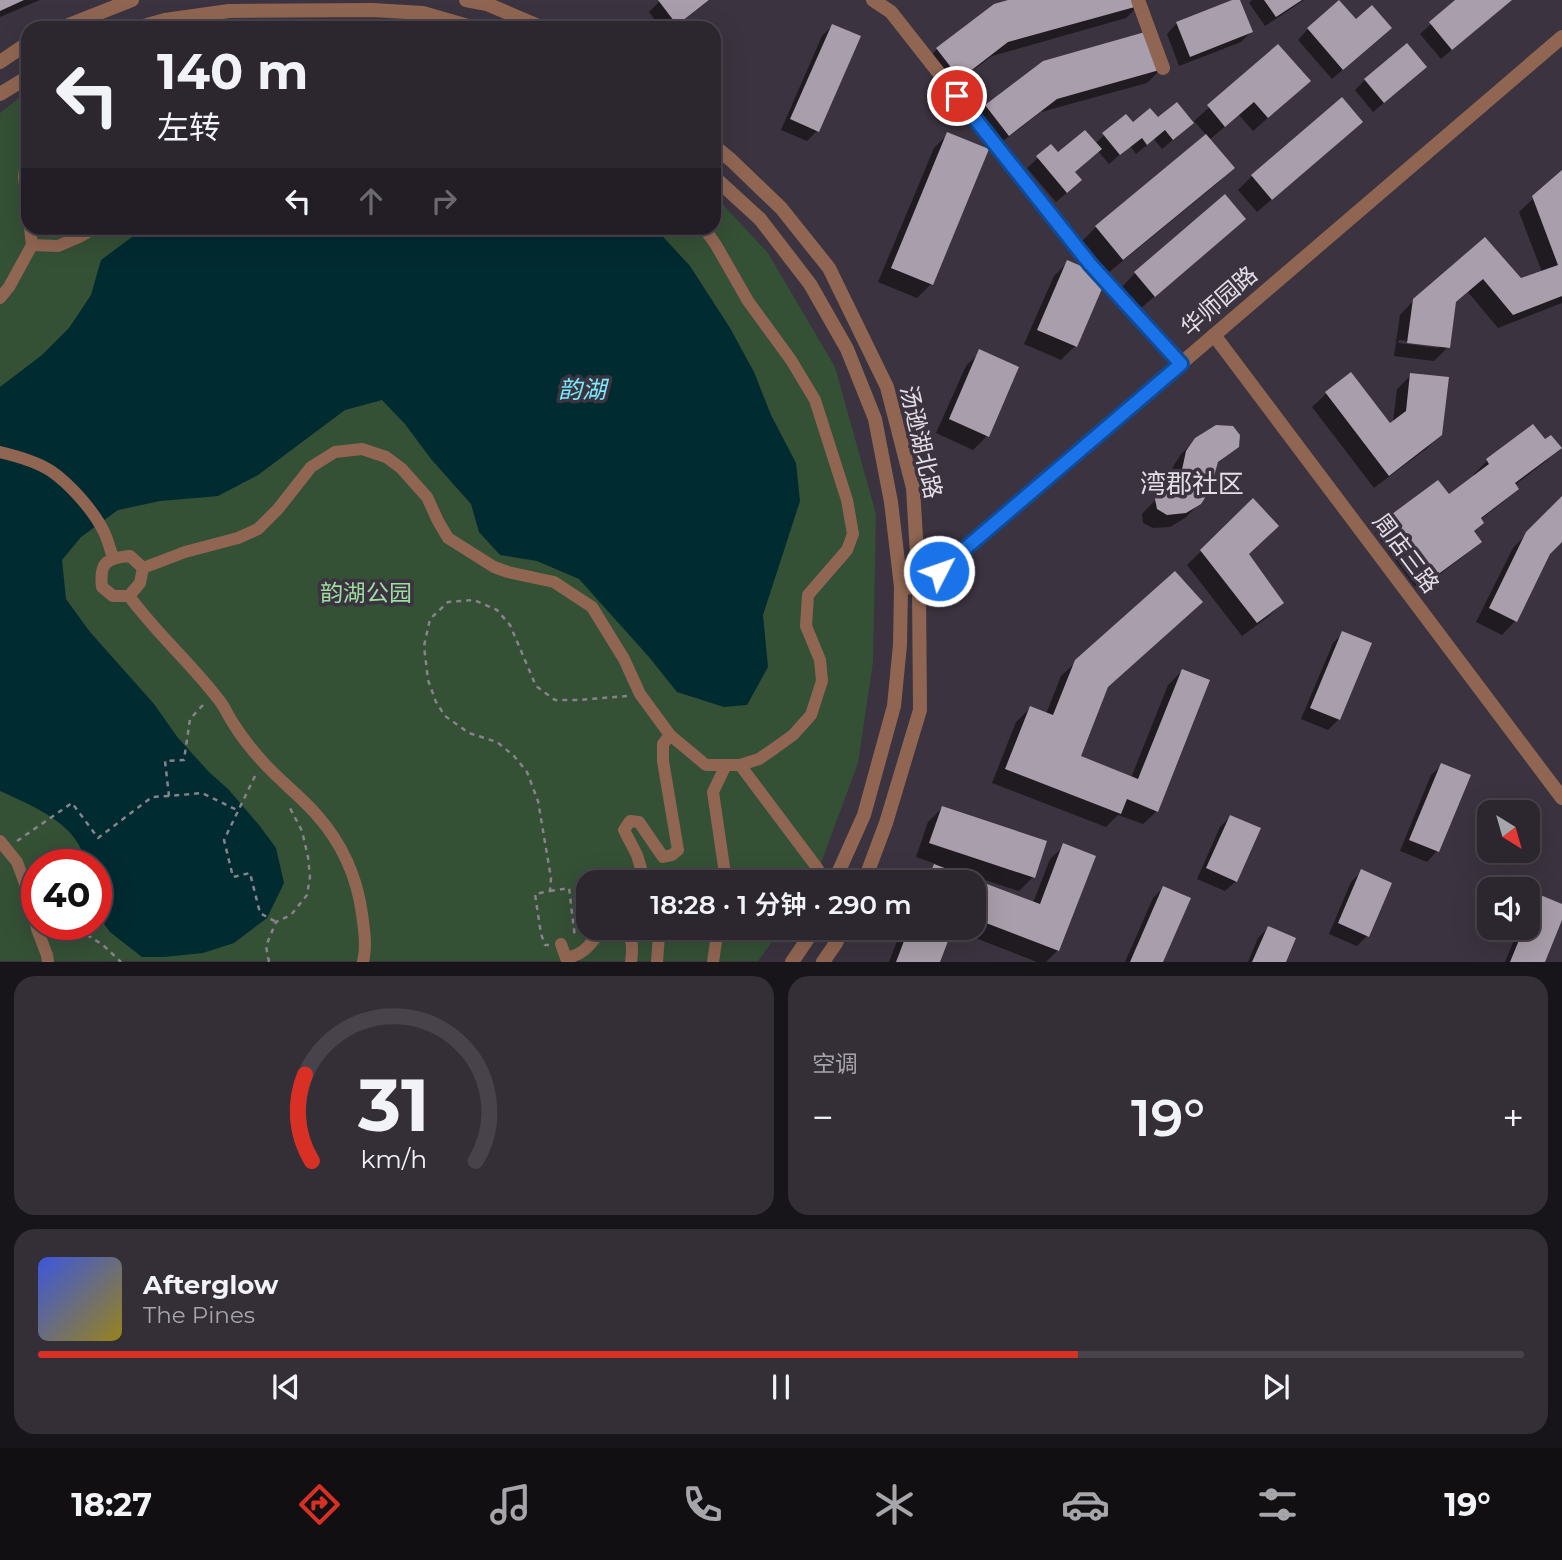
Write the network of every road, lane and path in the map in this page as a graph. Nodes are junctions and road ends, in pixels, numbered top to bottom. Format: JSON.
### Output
{"nodes":[{"id":1,"x":132,"y":0,"type":"edge"},
{"id":2,"x":466,"y":0,"type":"edge"},
{"id":3,"x":873,"y":0,"type":"edge"},
{"id":4,"x":1138,"y":0,"type":"edge"},
{"id":5,"x":372,"y":5,"type":"edge"},
{"id":6,"x":79,"y":21,"type":"edge"},
{"id":7,"x":161,"y":21,"type":"edge"},
{"id":8,"x":451,"y":21,"type":"edge"},
{"id":9,"x":527,"y":21,"type":"edge"},
{"id":10,"x":1562,"y":37,"type":"edge"},
{"id":11,"x":21,"y":48,"type":"edge"},
{"id":12,"x":0,"y":62,"type":"edge"},
{"id":13,"x":1163,"y":68,"type":"dead end"},
{"id":14,"x":21,"y":80,"type":"edge"},
{"id":15,"x":0,"y":94,"type":"edge"},
{"id":16,"x":721,"y":152,"type":"edge"},
{"id":17,"x":721,"y":183,"type":"edge"},
{"id":18,"x":31,"y":235,"type":"edge"},
{"id":19,"x":83,"y":235,"type":"edge"},
{"id":20,"x":709,"y":235,"type":"edge"},
{"id":21,"x":32,"y":245,"type":"junction"},
{"id":22,"x":0,"y":298,"type":"edge"},
{"id":23,"x":1214,"y":335,"type":"junction"},
{"id":24,"x":1181,"y":364,"type":"junction"},
{"id":25,"x":0,"y":452,"type":"edge"},
{"id":26,"x":113,"y":558,"type":"junction"},
{"id":27,"x":143,"y":568,"type":"junction"},
{"id":28,"x":901,"y":587,"type":"junction"},
{"id":29,"x":919,"y":588,"type":"junction"},
{"id":30,"x":129,"y":596,"type":"junction"},
{"id":31,"x":214,"y":694,"type":"junction"},
{"id":32,"x":640,"y":694,"type":"junction"},
{"id":33,"x":670,"y":735,"type":"junction"},
{"id":34,"x":261,"y":761,"type":"junction"},
{"id":35,"x":726,"y":765,"type":"junction"},
{"id":36,"x":740,"y":765,"type":"junction"},
{"id":37,"x":286,"y":785,"type":"junction"},
{"id":38,"x":169,"y":796,"type":"junction"},
{"id":39,"x":1562,"y":798,"type":"edge"},
{"id":40,"x":239,"y":811,"type":"junction"},
{"id":41,"x":3,"y":845,"type":"edge"},
{"id":42,"x":818,"y":869,"type":"dead end"},
{"id":43,"x":641,"y":870,"type":"edge"},
{"id":44,"x":724,"y":870,"type":"edge"},
{"id":45,"x":839,"y":870,"type":"edge"},
{"id":46,"x":868,"y":870,"type":"edge"},
{"id":47,"x":550,"y":891,"type":"junction"},
{"id":48,"x":276,"y":922,"type":"junction"},
{"id":49,"x":95,"y":940,"type":"edge"},
{"id":50,"x":594,"y":940,"type":"edge"},
{"id":51,"x":631,"y":940,"type":"edge"},
{"id":52,"x":659,"y":940,"type":"edge"},
{"id":53,"x":716,"y":940,"type":"edge"},
{"id":54,"x":806,"y":940,"type":"edge"},
{"id":55,"x":837,"y":940,"type":"edge"},
{"id":56,"x":561,"y":944,"type":"junction"},
{"id":57,"x":48,"y":961,"type":"edge"},
{"id":58,"x":121,"y":961,"type":"edge"},
{"id":59,"x":269,"y":961,"type":"edge"},
{"id":60,"x":363,"y":961,"type":"edge"},
{"id":61,"x":631,"y":961,"type":"edge"},
{"id":62,"x":657,"y":961,"type":"edge"},
{"id":63,"x":713,"y":961,"type":"edge"},
{"id":64,"x":792,"y":961,"type":"edge"},
{"id":65,"x":823,"y":961,"type":"edge"}],
"edges":[{"from":1,"to":6,"type":"street"},
{"from":2,"to":9,"type":"street"},
{"from":3,"to":24,"type":"street"},
{"from":4,"to":13,"type":"street"},
{"from":5,"to":7,"type":"street"},
{"from":5,"to":8,"type":"street"},
{"from":10,"to":23,"type":"street","name":"华师园路"},
{"from":11,"to":12,"type":"street"},
{"from":14,"to":15,"type":"street"},
{"from":16,"to":29,"type":"street","name":"汤逊湖北路"},
{"from":17,"to":28,"type":"street","name":"汤逊湖北路"},
{"from":18,"to":21,"type":"street"},
{"from":19,"to":21,"type":"street"},
{"from":20,"to":36,"type":"street"},
{"from":21,"to":22,"type":"street"},
{"from":23,"to":24,"type":"street","name":"华师园路"},
{"from":23,"to":39,"type":"street","name":"周店三路"},
{"from":24,"to":29,"type":"street","name":"华师园路"},
{"from":25,"to":26,"type":"street"},
{"from":26,"to":27,"type":"street"},
{"from":26,"to":30,"type":"street"},
{"from":27,"to":30,"type":"street"},
{"from":27,"to":32,"type":"street"},
{"from":28,"to":29,"type":"street"},
{"from":28,"to":45,"type":"street","name":"汤逊湖北路"},
{"from":29,"to":46,"type":"street","name":"汤逊湖北路"},
{"from":30,"to":31,"type":"street"},
{"from":31,"to":34,"type":"street"},
{"from":31,"to":38,"type":"path"},
{"from":32,"to":33,"type":"street"},
{"from":32,"to":47,"type":"path"},
{"from":33,"to":35,"type":"street"},
{"from":33,"to":43,"type":"street"},
{"from":34,"to":37,"type":"street"},
{"from":34,"to":40,"type":"path"},
{"from":35,"to":36,"type":"street"},
{"from":35,"to":44,"type":"street"},
{"from":36,"to":42,"type":"street"},
{"from":37,"to":48,"type":"path"},
{"from":37,"to":60,"type":"street"},
{"from":38,"to":40,"type":"path"},
{"from":38,"to":41,"type":"path"},
{"from":40,"to":48,"type":"path"},
{"from":41,"to":57,"type":"street"},
{"from":47,"to":56,"type":"path"},
{"from":47,"to":56,"type":"path"},
{"from":48,"to":59,"type":"path"},
{"from":49,"to":58,"type":"path"},
{"from":50,"to":56,"type":"street"},
{"from":51,"to":61,"type":"street"},
{"from":52,"to":62,"type":"street"},
{"from":53,"to":63,"type":"street"},
{"from":54,"to":64,"type":"street"},
{"from":55,"to":65,"type":"street"}]}
